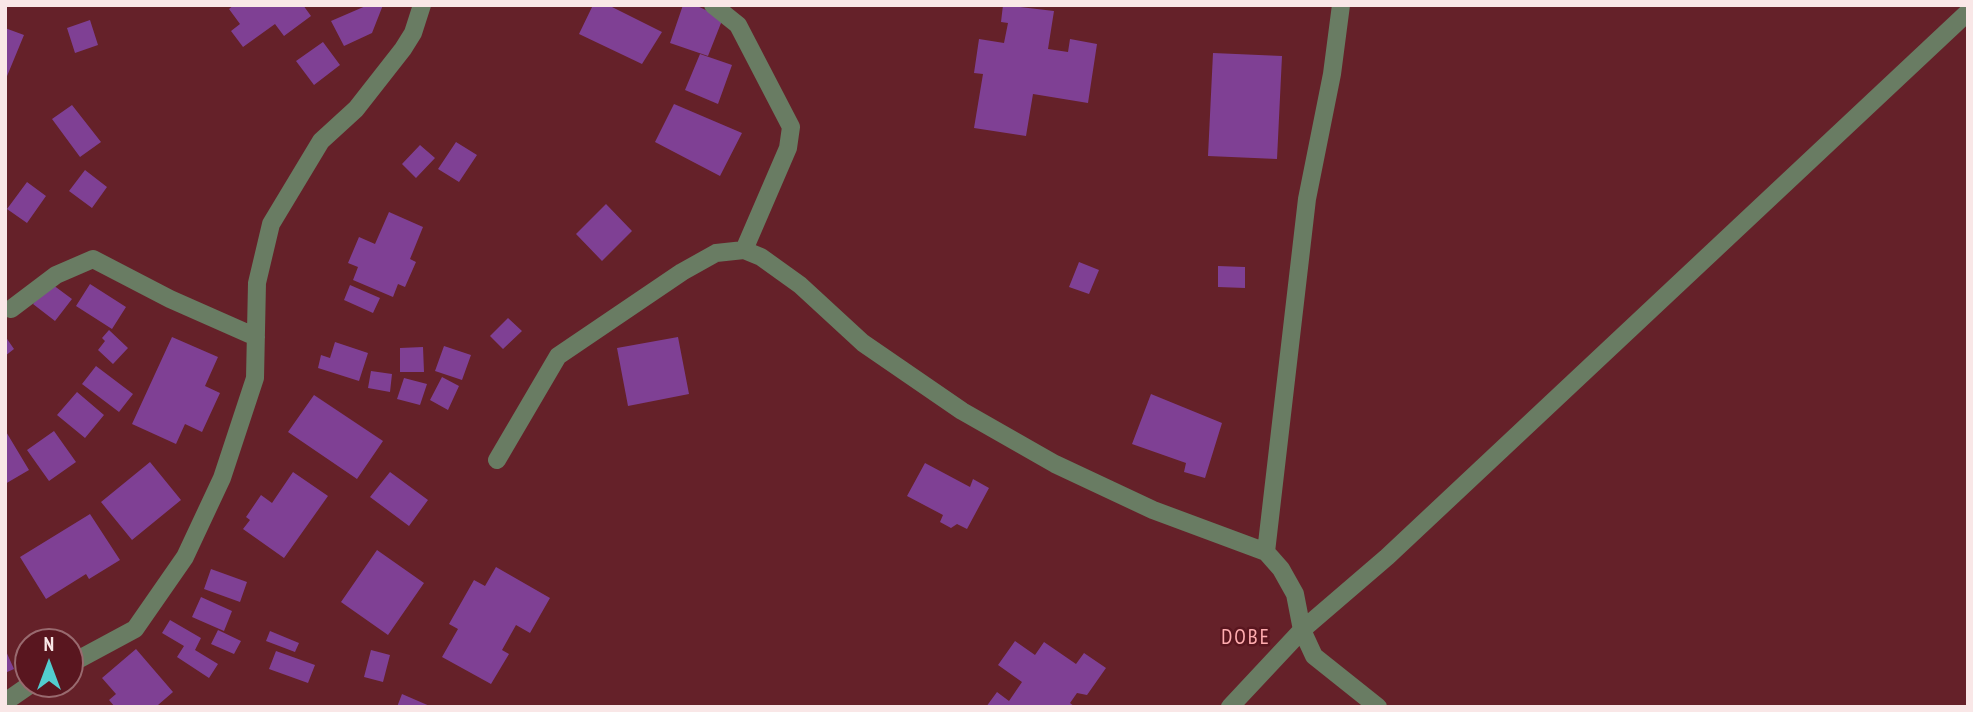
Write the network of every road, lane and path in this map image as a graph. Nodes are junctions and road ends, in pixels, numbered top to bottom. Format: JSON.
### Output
{"nodes":[{"id":1,"x":422,"y":5,"type":"edge"},
{"id":2,"x":713,"y":5,"type":"edge"},
{"id":3,"x":1341,"y":5,"type":"edge"},
{"id":4,"x":1968,"y":12,"type":"edge"},
{"id":5,"x":744,"y":250,"type":"junction"},
{"id":6,"x":10,"y":309,"type":"dead end"},
{"id":7,"x":256,"y":337,"type":"junction"},
{"id":8,"x":497,"y":460,"type":"dead end"},
{"id":9,"x":1266,"y":552,"type":"junction"},
{"id":10,"x":1302,"y":629,"type":"junction"},
{"id":11,"x":84,"y":656,"type":"edge"},
{"id":12,"x":1230,"y":707,"type":"edge"},
{"id":13,"x":1378,"y":707,"type":"edge"}],
"edges":[{"from":1,"to":7,"type":"street"},
{"from":2,"to":5,"type":"street"},
{"from":3,"to":9,"type":"street"},
{"from":4,"to":10,"type":"street"},
{"from":5,"to":8,"type":"street"},
{"from":5,"to":9,"type":"street"},
{"from":6,"to":7,"type":"street"},
{"from":7,"to":11,"type":"street"},
{"from":9,"to":10,"type":"street"},
{"from":10,"to":12,"type":"street"},
{"from":10,"to":13,"type":"street"}]}
